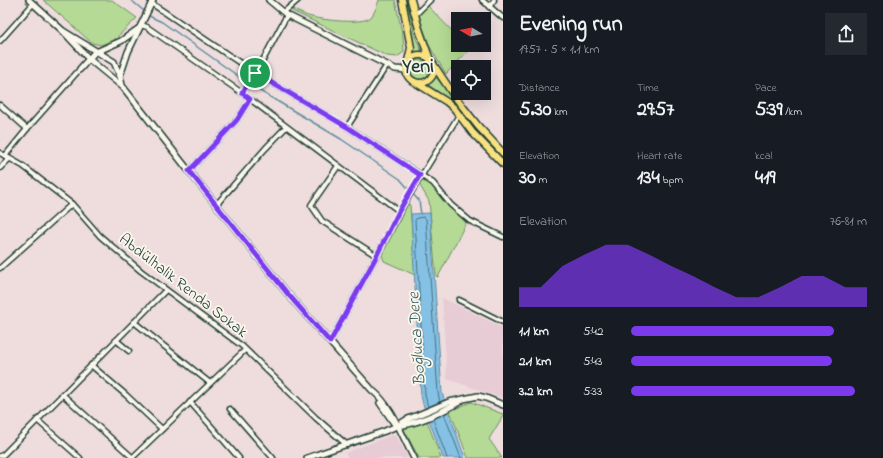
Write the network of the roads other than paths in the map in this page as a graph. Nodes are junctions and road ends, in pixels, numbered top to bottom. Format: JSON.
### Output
{"nodes":[{"id":1,"x":29,"y":0,"type":"edge"},
{"id":2,"x":268,"y":0,"type":"edge"},
{"id":3,"x":298,"y":0,"type":"edge"},
{"id":4,"x":402,"y":0,"type":"edge"},
{"id":5,"x":411,"y":0,"type":"edge"},
{"id":6,"x":430,"y":0,"type":"edge"},
{"id":7,"x":482,"y":0,"type":"edge"},
{"id":8,"x":494,"y":0,"type":"edge"},
{"id":9,"x":152,"y":2,"type":"edge"},
{"id":10,"x":33,"y":4,"type":"junction"},
{"id":11,"x":489,"y":7,"type":"junction"},
{"id":12,"x":286,"y":13,"type":"junction"},
{"id":13,"x":415,"y":15,"type":"junction"},
{"id":14,"x":503,"y":18,"type":"edge"},
{"id":15,"x":141,"y":25,"type":"junction"},
{"id":16,"x":63,"y":31,"type":"junction"},
{"id":17,"x":0,"y":40,"type":"edge"},
{"id":18,"x":99,"y":50,"type":"junction"},
{"id":19,"x":128,"y":52,"type":"junction"},
{"id":20,"x":89,"y":58,"type":"junction"},
{"id":21,"x":408,"y":61,"type":"junction"},
{"id":22,"x":432,"y":62,"type":"junction"},
{"id":23,"x":95,"y":63,"type":"junction"},
{"id":24,"x":387,"y":65,"type":"junction"},
{"id":25,"x":117,"y":68,"type":"junction"},
{"id":26,"x":80,"y":69,"type":"junction"},
{"id":27,"x":103,"y":70,"type":"junction"},
{"id":28,"x":406,"y":70,"type":"junction"},
{"id":29,"x":255,"y":73,"type":"junction"},
{"id":30,"x":120,"y":76,"type":"junction"},
{"id":31,"x":413,"y":81,"type":"junction"},
{"id":32,"x":123,"y":87,"type":"junction"},
{"id":33,"x":242,"y":93,"type":"junction"},
{"id":34,"x":250,"y":99,"type":"junction"},
{"id":35,"x":0,"y":105,"type":"edge"},
{"id":36,"x":459,"y":115,"type":"junction"},
{"id":37,"x":286,"y":127,"type":"junction"},
{"id":38,"x":347,"y":127,"type":"junction"},
{"id":39,"x":27,"y":129,"type":"junction"},
{"id":40,"x":0,"y":153,"type":"edge"},
{"id":41,"x":503,"y":153,"type":"edge"},
{"id":42,"x":7,"y":158,"type":"junction"},
{"id":43,"x":503,"y":164,"type":"edge"},
{"id":44,"x":338,"y":166,"type":"junction"},
{"id":45,"x":0,"y":168,"type":"edge"},
{"id":46,"x":189,"y":171,"type":"junction"},
{"id":47,"x":420,"y":175,"type":"junction"},
{"id":48,"x":72,"y":204,"type":"junction"},
{"id":49,"x":216,"y":205,"type":"junction"},
{"id":50,"x":399,"y":211,"type":"junction"},
{"id":51,"x":503,"y":237,"type":"edge"},
{"id":52,"x":377,"y":256,"type":"junction"},
{"id":53,"x":0,"y":268,"type":"edge"},
{"id":54,"x":166,"y":290,"type":"junction"},
{"id":55,"x":459,"y":300,"type":"dead end"},
{"id":56,"x":134,"y":322,"type":"junction"},
{"id":57,"x":503,"y":322,"type":"edge"},
{"id":58,"x":116,"y":340,"type":"junction"},
{"id":59,"x":330,"y":342,"type":"junction"},
{"id":60,"x":129,"y":350,"type":"dead end"},
{"id":61,"x":245,"y":350,"type":"junction"},
{"id":62,"x":91,"y":365,"type":"junction"},
{"id":63,"x":210,"y":383,"type":"junction"},
{"id":64,"x":62,"y":394,"type":"junction"},
{"id":65,"x":190,"y":402,"type":"junction"},
{"id":66,"x":503,"y":405,"type":"edge"},
{"id":67,"x":230,"y":409,"type":"dead end"},
{"id":68,"x":37,"y":420,"type":"junction"},
{"id":69,"x":397,"y":426,"type":"junction"},
{"id":70,"x":162,"y":429,"type":"junction"},
{"id":71,"x":347,"y":445,"type":"junction"},
{"id":72,"x":0,"y":456,"type":"edge"},
{"id":73,"x":80,"y":458,"type":"edge"},
{"id":74,"x":133,"y":458,"type":"edge"},
{"id":75,"x":239,"y":458,"type":"edge"},
{"id":76,"x":273,"y":458,"type":"edge"},
{"id":77,"x":307,"y":458,"type":"edge"},
{"id":78,"x":414,"y":458,"type":"edge"}],
"edges":[{"from":1,"to":10,"type":"street"},
{"from":2,"to":12,"type":"street"},
{"from":3,"to":12,"type":"street"},
{"from":4,"to":21,"type":"main road"},
{"from":5,"to":13,"type":"main road"},
{"from":6,"to":13,"type":"street"},
{"from":7,"to":11,"type":"street"},
{"from":8,"to":11,"type":"street"},
{"from":9,"to":15,"type":"street"},
{"from":9,"to":29,"type":"street"},
{"from":10,"to":16,"type":"street"},
{"from":10,"to":17,"type":"street"},
{"from":11,"to":14,"type":"street"},
{"from":12,"to":24,"type":"street"},
{"from":12,"to":29,"type":"street"},
{"from":13,"to":22,"type":"main road"},
{"from":15,"to":18,"type":"street"},
{"from":15,"to":19,"type":"street"},
{"from":15,"to":33,"type":"street"},
{"from":16,"to":18,"type":"street"},
{"from":16,"to":20,"type":"street"},
{"from":18,"to":20,"type":"street"},
{"from":18,"to":25,"type":"street"},
{"from":19,"to":25,"type":"street"},
{"from":19,"to":30,"type":"street"},
{"from":20,"to":23,"type":"street"},
{"from":20,"to":26,"type":"street"},
{"from":21,"to":22,"type":"main road"},
{"from":21,"to":28,"type":"main road"},
{"from":22,"to":31,"type":"main road"},
{"from":22,"to":41,"type":"main road"},
{"from":23,"to":26,"type":"street"},
{"from":23,"to":27,"type":"street"},
{"from":24,"to":28,"type":"street"},
{"from":24,"to":38,"type":"street"},
{"from":25,"to":27,"type":"street"},
{"from":25,"to":30,"type":"street"},
{"from":26,"to":39,"type":"street"},
{"from":27,"to":32,"type":"street"},
{"from":28,"to":31,"type":"main road"},
{"from":29,"to":33,"type":"street"},
{"from":29,"to":38,"type":"street"},
{"from":30,"to":32,"type":"street"},
{"from":31,"to":36,"type":"main road"},
{"from":32,"to":46,"type":"street"},
{"from":33,"to":34,"type":"street"},
{"from":34,"to":37,"type":"street"},
{"from":34,"to":46,"type":"street"},
{"from":35,"to":39,"type":"street"},
{"from":36,"to":43,"type":"main road"},
{"from":36,"to":47,"type":"street"},
{"from":37,"to":44,"type":"street"},
{"from":37,"to":49,"type":"street"},
{"from":38,"to":47,"type":"street"},
{"from":39,"to":42,"type":"street"},
{"from":40,"to":42,"type":"street","name":"Abdülhalik Renda Sokak"},
{"from":42,"to":45,"type":"street"},
{"from":42,"to":48,"type":"street","name":"Abdülhalik Renda Sokak"},
{"from":44,"to":50,"type":"street"},
{"from":44,"to":52,"type":"street"},
{"from":46,"to":49,"type":"street"},
{"from":47,"to":50,"type":"street"},
{"from":47,"to":51,"type":"street"},
{"from":48,"to":53,"type":"street"},
{"from":48,"to":54,"type":"street","name":"Abdülhalik Renda Sokak"},
{"from":49,"to":59,"type":"street"},
{"from":50,"to":52,"type":"street"},
{"from":52,"to":59,"type":"street"},
{"from":54,"to":56,"type":"street"},
{"from":54,"to":61,"type":"street","name":"Abdülhalik Renda Sokak"},
{"from":55,"to":57,"type":"street"},
{"from":56,"to":58,"type":"street"},
{"from":56,"to":63,"type":"street"},
{"from":58,"to":60,"type":"street"},
{"from":58,"to":62,"type":"street"},
{"from":59,"to":69,"type":"street"},
{"from":61,"to":63,"type":"street"},
{"from":61,"to":71,"type":"street","name":"Abdülhalik Renda Sokak"},
{"from":62,"to":64,"type":"street"},
{"from":62,"to":70,"type":"street"},
{"from":63,"to":65,"type":"street"},
{"from":64,"to":68,"type":"street"},
{"from":64,"to":74,"type":"street"},
{"from":65,"to":70,"type":"street"},
{"from":65,"to":75,"type":"street"},
{"from":66,"to":69,"type":"street"},
{"from":67,"to":76,"type":"street"},
{"from":68,"to":72,"type":"street"},
{"from":68,"to":73,"type":"street"},
{"from":69,"to":71,"type":"street"},
{"from":69,"to":78,"type":"street"},
{"from":70,"to":74,"type":"street"},
{"from":71,"to":77,"type":"street"}]}
